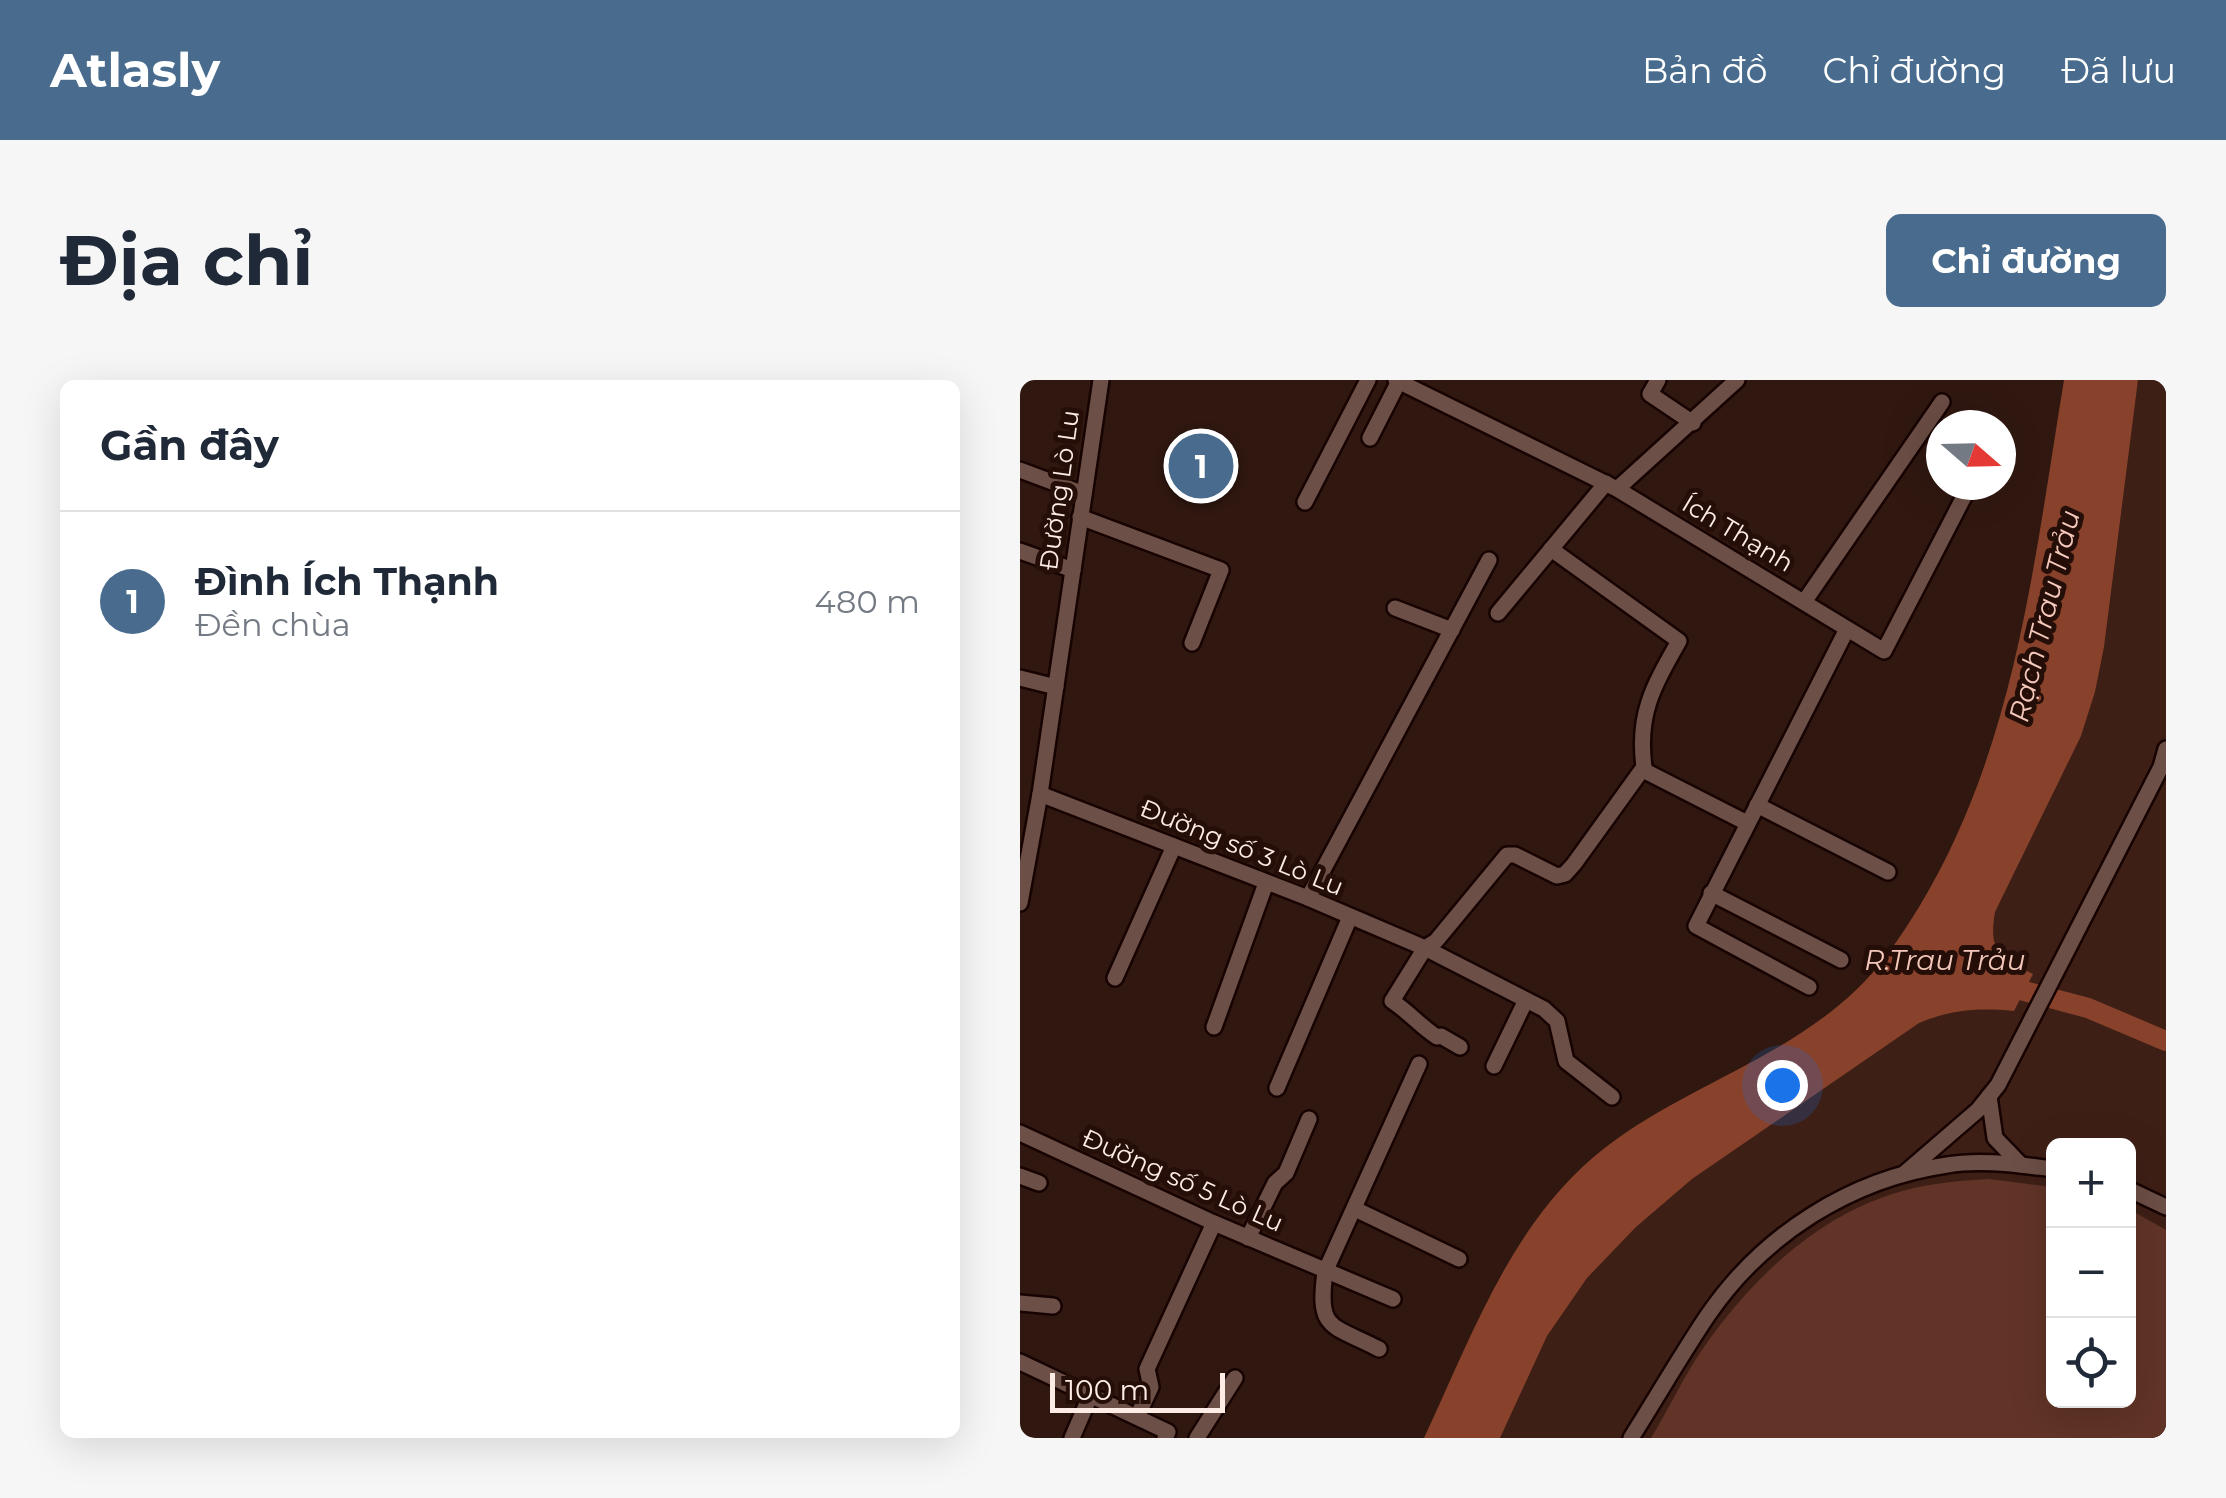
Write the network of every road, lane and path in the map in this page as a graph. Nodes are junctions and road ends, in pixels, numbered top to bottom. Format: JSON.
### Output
{"nodes":[{"id":1,"x":1100,"y":380,"type":"edge"},
{"id":2,"x":1368,"y":380,"type":"edge"},
{"id":3,"x":1658,"y":380,"type":"edge"},
{"id":4,"x":1737,"y":380,"type":"edge"},
{"id":5,"x":1397,"y":381,"type":"edge"},
{"id":6,"x":1942,"y":402,"type":"dead end"},
{"id":7,"x":1693,"y":424,"type":"junction"},
{"id":8,"x":1370,"y":438,"type":"dead end"},
{"id":9,"x":1020,"y":470,"type":"edge"},
{"id":10,"x":1612,"y":486,"type":"junction"},
{"id":11,"x":1084,"y":494,"type":"junction"},
{"id":12,"x":1962,"y":500,"type":"edge"},
{"id":13,"x":1304,"y":502,"type":"dead end"},
{"id":14,"x":1080,"y":518,"type":"junction"},
{"id":15,"x":1551,"y":549,"type":"junction"},
{"id":16,"x":1020,"y":551,"type":"edge"},
{"id":17,"x":1489,"y":560,"type":"dead end"},
{"id":18,"x":1073,"y":570,"type":"junction"},
{"id":19,"x":1804,"y":602,"type":"junction"},
{"id":20,"x":1394,"y":608,"type":"dead end"},
{"id":21,"x":1498,"y":613,"type":"dead end"},
{"id":22,"x":1847,"y":629,"type":"junction"},
{"id":23,"x":1452,"y":630,"type":"junction"},
{"id":24,"x":1192,"y":643,"type":"dead end"},
{"id":25,"x":1020,"y":678,"type":"edge"},
{"id":26,"x":1056,"y":687,"type":"junction"},
{"id":27,"x":2166,"y":749,"type":"edge"},
{"id":28,"x":2164,"y":765,"type":"edge"},
{"id":29,"x":1643,"y":770,"type":"junction"},
{"id":30,"x":1040,"y":794,"type":"junction"},
{"id":31,"x":1757,"y":804,"type":"junction"},
{"id":32,"x":1748,"y":823,"type":"junction"},
{"id":33,"x":1027,"y":824,"type":"edge"},
{"id":34,"x":1174,"y":846,"type":"junction"},
{"id":35,"x":1888,"y":872,"type":"dead end"},
{"id":36,"x":1266,"y":884,"type":"junction"},
{"id":37,"x":1711,"y":894,"type":"junction"},
{"id":38,"x":1308,"y":898,"type":"junction"},
{"id":39,"x":1020,"y":900,"type":"edge"},
{"id":40,"x":1350,"y":918,"type":"junction"},
{"id":41,"x":1424,"y":948,"type":"junction"},
{"id":42,"x":1841,"y":960,"type":"dead end"},
{"id":43,"x":1115,"y":978,"type":"dead end"},
{"id":44,"x":1809,"y":986,"type":"dead end"},
{"id":45,"x":1525,"y":1002,"type":"junction"},
{"id":46,"x":1214,"y":1027,"type":"dead end"},
{"id":47,"x":1460,"y":1046,"type":"dead end"},
{"id":48,"x":1419,"y":1064,"type":"dead end"},
{"id":49,"x":1494,"y":1066,"type":"dead end"},
{"id":50,"x":1277,"y":1088,"type":"dead end"},
{"id":51,"x":1989,"y":1096,"type":"junction"},
{"id":52,"x":1612,"y":1097,"type":"dead end"},
{"id":53,"x":1308,"y":1119,"type":"dead end"},
{"id":54,"x":1020,"y":1134,"type":"edge"},
{"id":55,"x":2021,"y":1165,"type":"junction"},
{"id":56,"x":2046,"y":1168,"type":"edge"},
{"id":57,"x":1020,"y":1176,"type":"edge"},
{"id":58,"x":1902,"y":1176,"type":"junction"},
{"id":59,"x":1039,"y":1183,"type":"dead end"},
{"id":60,"x":2136,"y":1193,"type":"edge"},
{"id":61,"x":2166,"y":1207,"type":"edge"},
{"id":62,"x":1355,"y":1209,"type":"junction"},
{"id":63,"x":1214,"y":1223,"type":"junction"},
{"id":64,"x":1248,"y":1238,"type":"junction"},
{"id":65,"x":1460,"y":1259,"type":"dead end"},
{"id":66,"x":1325,"y":1272,"type":"junction"},
{"id":67,"x":1393,"y":1299,"type":"dead end"},
{"id":68,"x":1020,"y":1303,"type":"edge"},
{"id":69,"x":1053,"y":1306,"type":"dead end"},
{"id":70,"x":1380,"y":1349,"type":"dead end"},
{"id":71,"x":1020,"y":1362,"type":"edge"},
{"id":72,"x":1236,"y":1378,"type":"dead end"},
{"id":73,"x":1091,"y":1394,"type":"junction"},
{"id":74,"x":1137,"y":1417,"type":"junction"},
{"id":75,"x":1169,"y":1436,"type":"edge"},
{"id":76,"x":1072,"y":1438,"type":"edge"},
{"id":77,"x":1198,"y":1438,"type":"edge"},
{"id":78,"x":1631,"y":1438,"type":"edge"}],
"edges":[{"from":1,"to":11,"type":"street","name":"Đường Lò Lu"},
{"from":2,"to":13,"type":"street"},
{"from":3,"to":7,"type":"street"},
{"from":4,"to":7,"type":"street"},
{"from":5,"to":8,"type":"street"},
{"from":5,"to":10,"type":"street","name":"Ích Thạnh"},
{"from":6,"to":19,"type":"street"},
{"from":7,"to":10,"type":"street"},
{"from":9,"to":11,"type":"street"},
{"from":10,"to":15,"type":"street"},
{"from":10,"to":19,"type":"street","name":"Ích Thạnh"},
{"from":11,"to":14,"type":"street","name":"Đường Lò Lu"},
{"from":12,"to":22,"type":"street","name":"Ích Thạnh"},
{"from":14,"to":18,"type":"street","name":"Đường Lò Lu"},
{"from":14,"to":24,"type":"street"},
{"from":15,"to":21,"type":"street"},
{"from":15,"to":29,"type":"street"},
{"from":16,"to":18,"type":"street"},
{"from":17,"to":23,"type":"street"},
{"from":18,"to":26,"type":"street","name":"Đường Lò Lu"},
{"from":19,"to":22,"type":"street","name":"Ích Thạnh"},
{"from":20,"to":23,"type":"street"},
{"from":22,"to":31,"type":"street"},
{"from":23,"to":38,"type":"street"},
{"from":25,"to":26,"type":"street"},
{"from":26,"to":30,"type":"street","name":"Đường Lò Lu"},
{"from":27,"to":28,"type":"street"},
{"from":28,"to":51,"type":"street"},
{"from":29,"to":32,"type":"street"},
{"from":29,"to":41,"type":"street"},
{"from":30,"to":33,"type":"street","name":"Đường Lò Lu"},
{"from":30,"to":34,"type":"street","name":"Đường số 3 Lò Lu"},
{"from":31,"to":32,"type":"street"},
{"from":31,"to":35,"type":"street"},
{"from":32,"to":37,"type":"street"},
{"from":33,"to":39,"type":"street","name":"Đường Lò Lu"},
{"from":34,"to":36,"type":"street","name":"Đường số 3 Lò Lu"},
{"from":34,"to":43,"type":"street"},
{"from":36,"to":38,"type":"street","name":"Đường số 3 Lò Lu"},
{"from":36,"to":46,"type":"street"},
{"from":37,"to":42,"type":"street"},
{"from":37,"to":44,"type":"street"},
{"from":38,"to":40,"type":"street","name":"Đường số 3 Lò Lu"},
{"from":40,"to":41,"type":"street","name":"Đường số 3 Lò Lu"},
{"from":40,"to":50,"type":"street"},
{"from":41,"to":45,"type":"street","name":"Đường số 3 Lò Lu"},
{"from":41,"to":47,"type":"street"},
{"from":45,"to":49,"type":"street"},
{"from":45,"to":52,"type":"street","name":"Đường số 3 Lò Lu"},
{"from":48,"to":62,"type":"street"},
{"from":51,"to":55,"type":"street"},
{"from":51,"to":58,"type":"street"},
{"from":53,"to":64,"type":"street"},
{"from":54,"to":63,"type":"street","name":"Đường số 5 Lò Lu"},
{"from":55,"to":56,"type":"street"},
{"from":55,"to":58,"type":"street"},
{"from":57,"to":59,"type":"street"},
{"from":58,"to":78,"type":"street"},
{"from":60,"to":61,"type":"street"},
{"from":62,"to":65,"type":"street"},
{"from":62,"to":66,"type":"street"},
{"from":63,"to":64,"type":"street","name":"Đường số 5 Lò Lu"},
{"from":63,"to":74,"type":"street"},
{"from":64,"to":66,"type":"street","name":"Đường số 5 Lò Lu"},
{"from":66,"to":67,"type":"street","name":"Đường số 5 Lò Lu"},
{"from":66,"to":70,"type":"street"},
{"from":68,"to":69,"type":"street"},
{"from":71,"to":73,"type":"street"},
{"from":72,"to":77,"type":"street"},
{"from":73,"to":74,"type":"street"},
{"from":73,"to":76,"type":"street"},
{"from":74,"to":75,"type":"street"}]}
